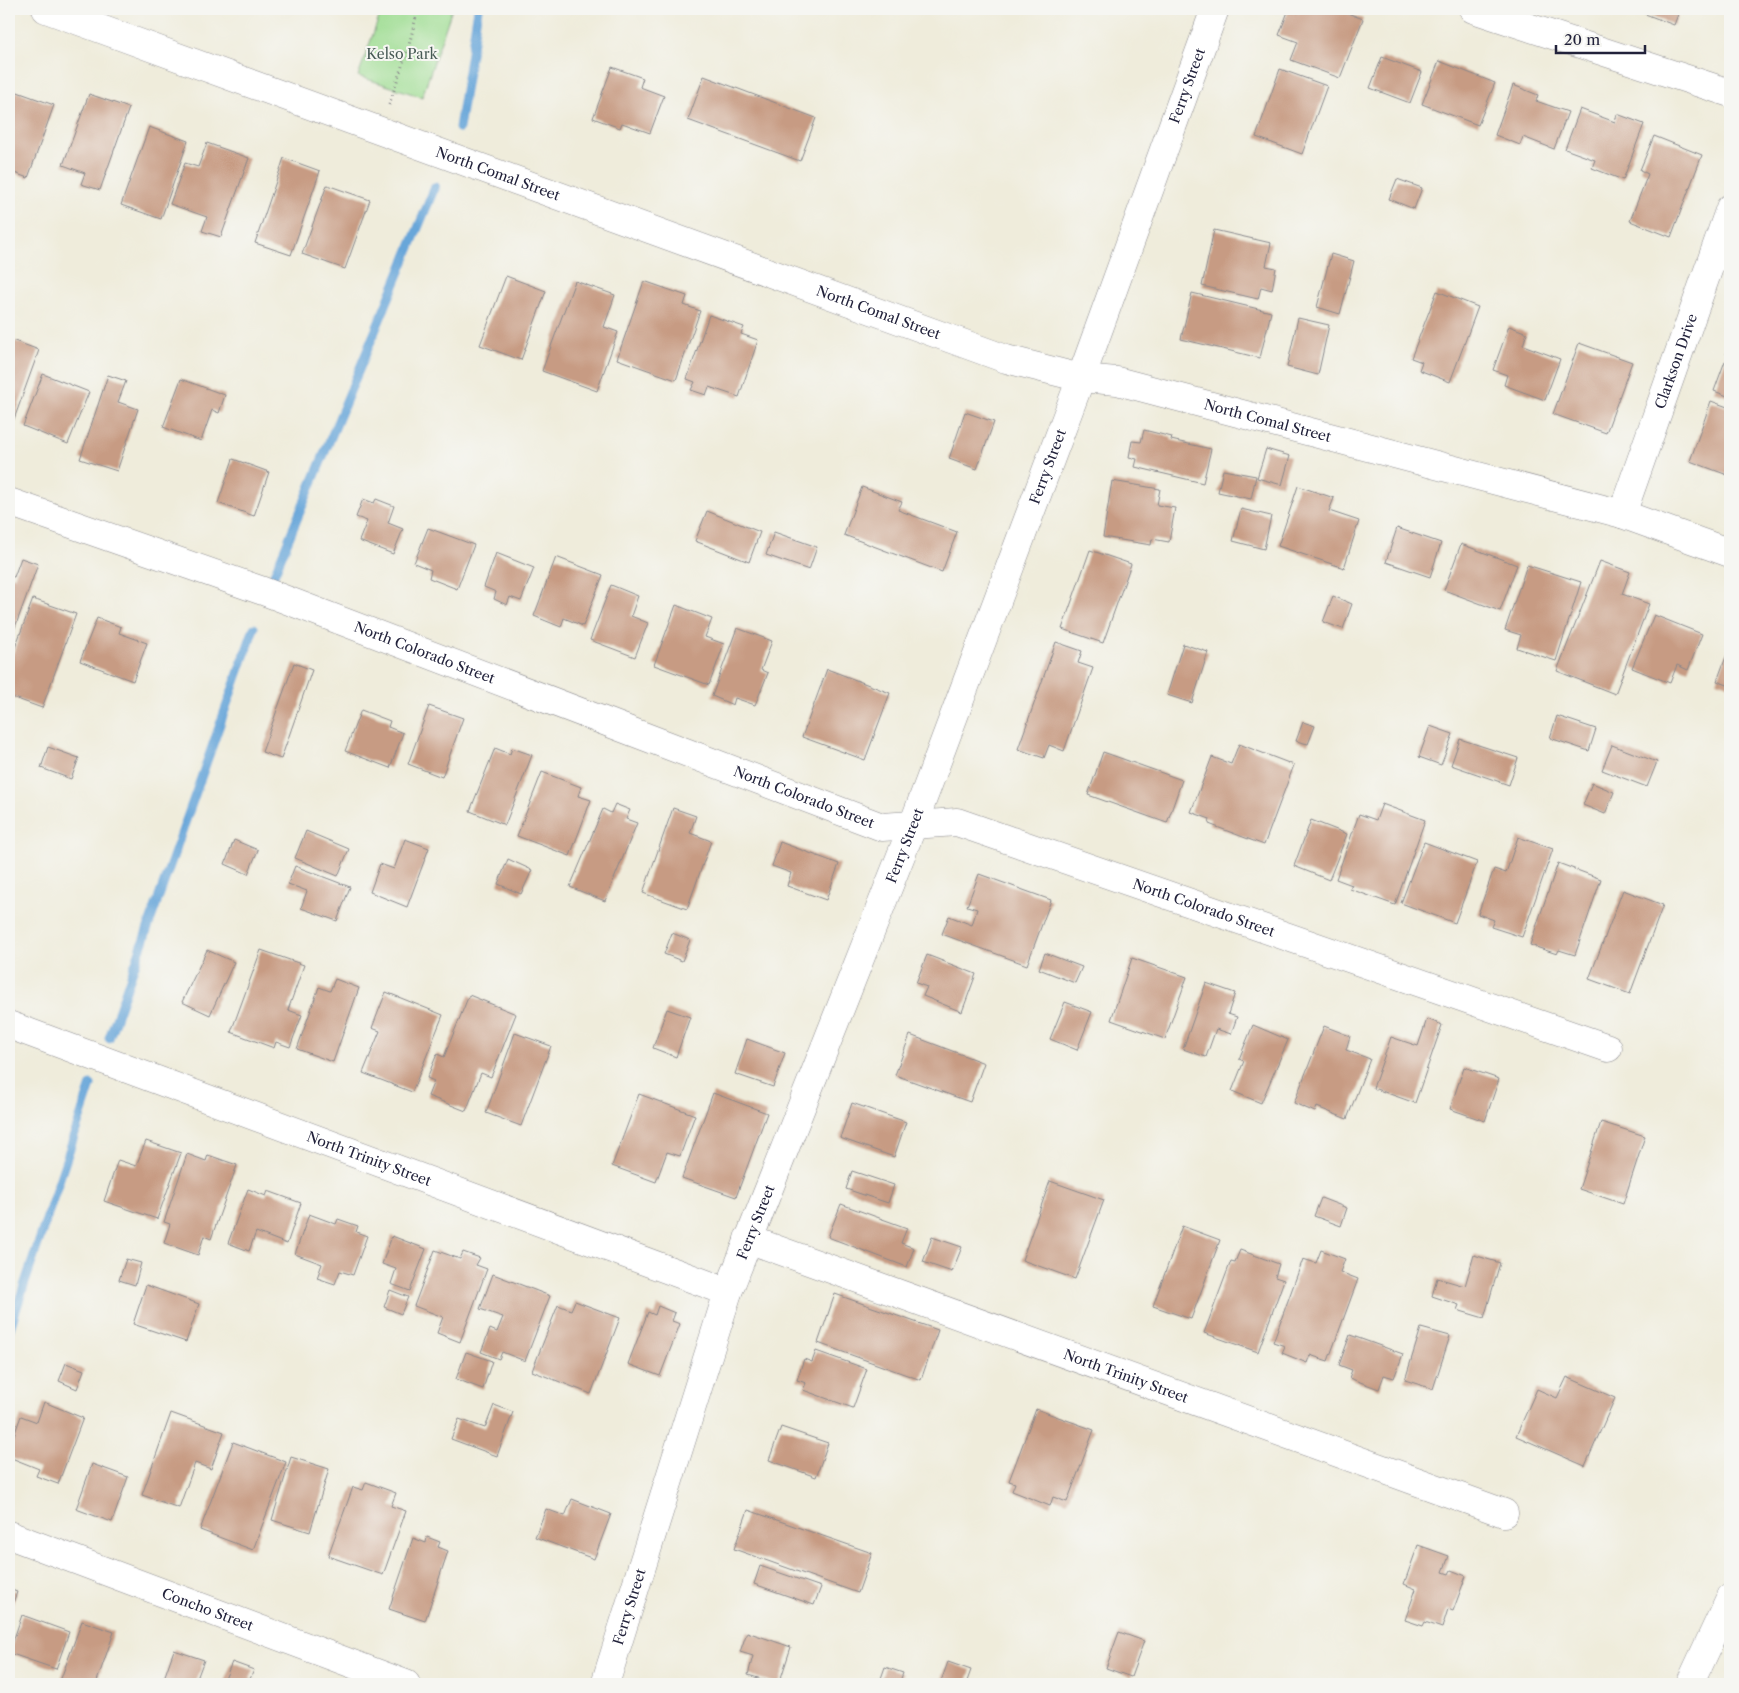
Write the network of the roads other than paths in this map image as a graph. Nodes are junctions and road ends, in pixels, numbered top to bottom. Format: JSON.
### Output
{"nodes":[{"id":1,"x":46,"y":9,"type":"edge"},
{"id":2,"x":1215,"y":9,"type":"edge"},
{"id":3,"x":1474,"y":9,"type":"edge"},
{"id":4,"x":1730,"y":93,"type":"edge"},
{"id":5,"x":1730,"y":208,"type":"edge"},
{"id":6,"x":1081,"y":378,"type":"junction"},
{"id":7,"x":9,"y":502,"type":"edge"},
{"id":8,"x":1622,"y":514,"type":"junction"},
{"id":9,"x":1730,"y":553,"type":"edge"},
{"id":10,"x":913,"y":825,"type":"junction"},
{"id":11,"x":9,"y":1024,"type":"edge"},
{"id":12,"x":1608,"y":1048,"type":"dead end"},
{"id":13,"x":748,"y":1239,"type":"junction"},
{"id":14,"x":728,"y":1292,"type":"junction"},
{"id":15,"x":1504,"y":1513,"type":"dead end"},
{"id":16,"x":9,"y":1535,"type":"edge"},
{"id":17,"x":1730,"y":1598,"type":"edge"},
{"id":18,"x":406,"y":1684,"type":"edge"},
{"id":19,"x":605,"y":1684,"type":"edge"},
{"id":20,"x":1690,"y":1684,"type":"edge"}],
"edges":[{"from":1,"to":6,"type":"street","name":"North Comal Street"},
{"from":2,"to":6,"type":"street","name":"Ferry Street"},
{"from":3,"to":4,"type":"street"},
{"from":5,"to":8,"type":"street","name":"Clarkson Drive"},
{"from":6,"to":8,"type":"street","name":"North Comal Street"},
{"from":6,"to":10,"type":"street","name":"Ferry Street"},
{"from":7,"to":10,"type":"street","name":"North Colorado Street"},
{"from":8,"to":9,"type":"street","name":"North Comal Street"},
{"from":10,"to":12,"type":"street","name":"North Colorado Street"},
{"from":10,"to":13,"type":"street","name":"Ferry Street"},
{"from":11,"to":14,"type":"street","name":"North Trinity Street"},
{"from":13,"to":14,"type":"street","name":"Ferry Street"},
{"from":13,"to":15,"type":"street","name":"North Trinity Street"},
{"from":14,"to":19,"type":"street","name":"Ferry Street"},
{"from":16,"to":18,"type":"street","name":"Concho Street"},
{"from":17,"to":20,"type":"street"}]}
